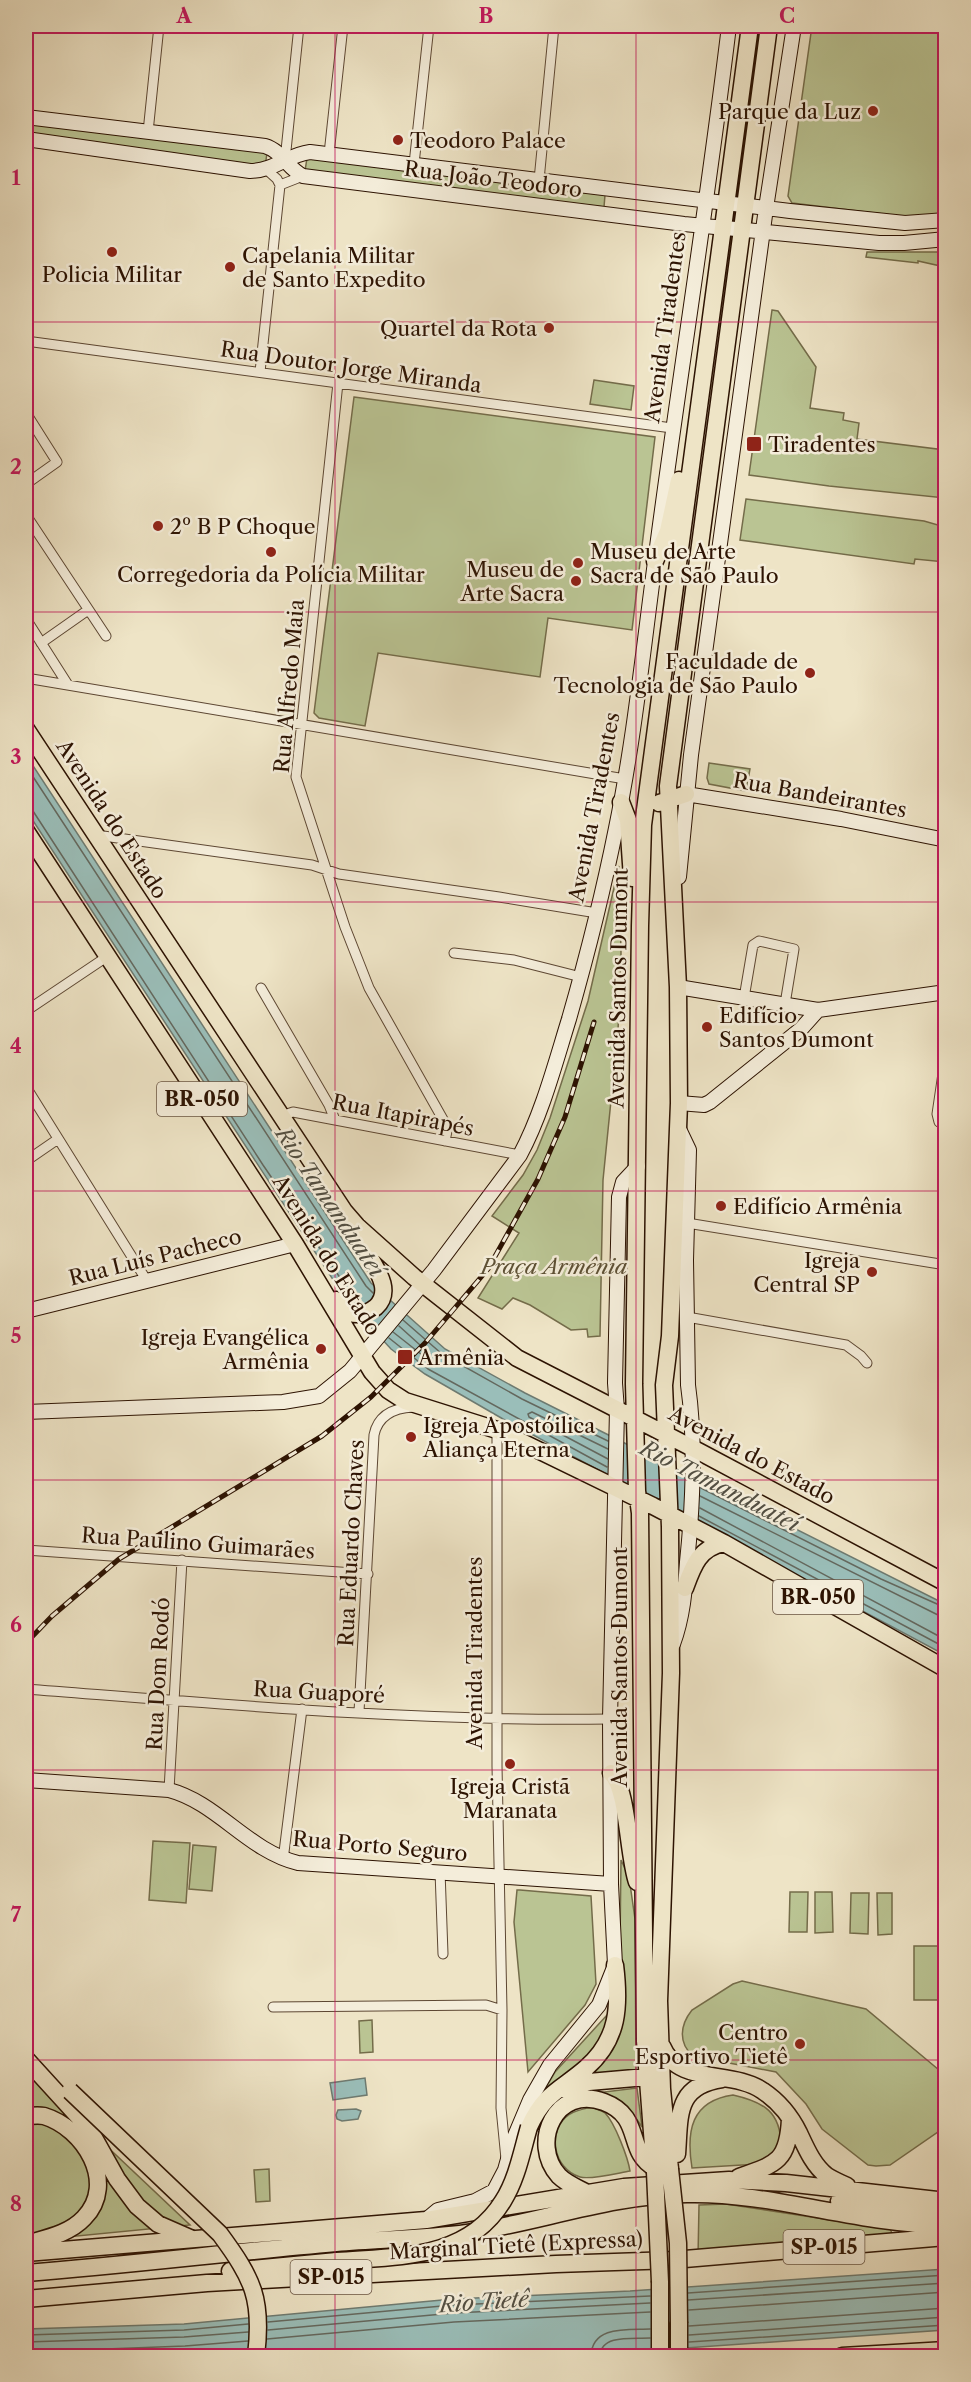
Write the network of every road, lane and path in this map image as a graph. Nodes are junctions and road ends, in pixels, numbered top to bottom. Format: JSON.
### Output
{"nodes":[{"id":1,"x":27,"y":26,"type":"edge"},
{"id":2,"x":159,"y":26,"type":"edge"},
{"id":3,"x":298,"y":26,"type":"edge"},
{"id":4,"x":343,"y":26,"type":"edge"},
{"id":5,"x":429,"y":26,"type":"edge"},
{"id":6,"x":554,"y":26,"type":"edge"},
{"id":7,"x":729,"y":26,"type":"edge"},
{"id":8,"x":750,"y":26,"type":"edge"},
{"id":9,"x":769,"y":26,"type":"edge"},
{"id":10,"x":794,"y":26,"type":"edge"},
{"id":11,"x":26,"y":32,"type":"edge"},
{"id":12,"x":26,"y":117,"type":"edge"},
{"id":13,"x":148,"y":132,"type":"junction"},
{"id":14,"x":28,"y":137,"type":"edge"},
{"id":15,"x":329,"y":154,"type":"junction"},
{"id":16,"x":285,"y":160,"type":"junction"},
{"id":17,"x":414,"y":164,"type":"junction"},
{"id":18,"x":267,"y":170,"type":"junction"},
{"id":19,"x":303,"y":176,"type":"junction"},
{"id":20,"x":538,"y":180,"type":"junction"},
{"id":21,"x":280,"y":185,"type":"junction"},
{"id":22,"x":706,"y":201,"type":"junction"},
{"id":23,"x":726,"y":203,"type":"junction"},
{"id":24,"x":746,"y":206,"type":"junction"},
{"id":25,"x":766,"y":208,"type":"junction"},
{"id":26,"x":945,"y":220,"type":"edge"},
{"id":27,"x":703,"y":226,"type":"junction"},
{"id":28,"x":723,"y":228,"type":"junction"},
{"id":29,"x":743,"y":229,"type":"junction"},
{"id":30,"x":763,"y":230,"type":"junction"},
{"id":31,"x":945,"y":239,"type":"edge"},
{"id":32,"x":26,"y":341,"type":"edge"},
{"id":33,"x":260,"y":372,"type":"junction"},
{"id":34,"x":338,"y":383,"type":"junction"},
{"id":35,"x":26,"y":413,"type":"edge"},
{"id":36,"x":696,"y":425,"type":"junction"},
{"id":37,"x":672,"y":428,"type":"junction"},
{"id":38,"x":26,"y":484,"type":"edge"},
{"id":39,"x":26,"y":515,"type":"edge"},
{"id":40,"x":655,"y":561,"type":"junction"},
{"id":41,"x":88,"y":610,"type":"junction"},
{"id":42,"x":26,"y":619,"type":"edge"},
{"id":43,"x":106,"y":636,"type":"dead end"},
{"id":44,"x":41,"y":643,"type":"junction"},
{"id":45,"x":26,"y":678,"type":"edge"},
{"id":46,"x":68,"y":685,"type":"junction"},
{"id":47,"x":301,"y":723,"type":"junction"},
{"id":48,"x":26,"y":729,"type":"edge"},
{"id":49,"x":625,"y":779,"type":"junction"},
{"id":50,"x":686,"y":794,"type":"junction"},
{"id":51,"x":668,"y":799,"type":"junction"},
{"id":52,"x":621,"y":802,"type":"joint"},
{"id":53,"x":645,"y":810,"type":"junction"},
{"id":54,"x":622,"y":823,"type":"junction"},
{"id":55,"x":26,"y":831,"type":"edge"},
{"id":56,"x":95,"y":834,"type":"junction"},
{"id":57,"x":945,"y":840,"type":"edge"},
{"id":58,"x":327,"y":871,"type":"junction"},
{"id":59,"x":672,"y":890,"type":"junction"},
{"id":60,"x":597,"y":914,"type":"junction"},
{"id":61,"x":640,"y":927,"type":"junction"},
{"id":62,"x":454,"y":953,"type":"dead end"},
{"id":63,"x":108,"y":956,"type":"junction"},
{"id":64,"x":581,"y":977,"type":"junction"},
{"id":65,"x":678,"y":987,"type":"junction"},
{"id":66,"x":261,"y":988,"type":"dead end"},
{"id":67,"x":945,"y":992,"type":"edge"},
{"id":68,"x":744,"y":998,"type":"junction"},
{"id":69,"x":785,"y":1004,"type":"junction"},
{"id":70,"x":818,"y":1010,"type":"junction"},
{"id":71,"x":26,"y":1011,"type":"edge"},
{"id":72,"x":945,"y":1053,"type":"edge"},
{"id":73,"x":26,"y":1087,"type":"edge"},
{"id":74,"x":679,"y":1103,"type":"junction"},
{"id":75,"x":281,"y":1116,"type":"junction"},
{"id":76,"x":335,"y":1120,"type":"junction"},
{"id":77,"x":942,"y":1124,"type":"edge"},
{"id":78,"x":679,"y":1129,"type":"junction"},
{"id":79,"x":58,"y":1139,"type":"junction"},
{"id":80,"x":445,"y":1141,"type":"junction"},
{"id":81,"x":520,"y":1155,"type":"junction"},
{"id":82,"x":26,"y":1161,"type":"edge"},
{"id":83,"x":638,"y":1166,"type":"junction"},
{"id":84,"x":687,"y":1223,"type":"junction"},
{"id":85,"x":357,"y":1226,"type":"junction"},
{"id":86,"x":295,"y":1244,"type":"junction"},
{"id":87,"x":945,"y":1265,"type":"edge"},
{"id":88,"x":147,"y":1281,"type":"junction"},
{"id":89,"x":423,"y":1283,"type":"junction"},
{"id":90,"x":322,"y":1288,"type":"junction"},
{"id":91,"x":26,"y":1311,"type":"edge"},
{"id":92,"x":687,"y":1317,"type":"junction"},
{"id":93,"x":363,"y":1356,"type":"junction"},
{"id":94,"x":867,"y":1363,"type":"dead end"},
{"id":95,"x":418,"y":1406,"type":"junction"},
{"id":96,"x":617,"y":1410,"type":"junction"},
{"id":97,"x":26,"y":1412,"type":"edge"},
{"id":98,"x":637,"y":1420,"type":"junction"},
{"id":99,"x":497,"y":1430,"type":"junction"},
{"id":100,"x":665,"y":1434,"type":"junction"},
{"id":101,"x":691,"y":1448,"type":"junction"},
{"id":102,"x":615,"y":1483,"type":"junction"},
{"id":103,"x":637,"y":1495,"type":"junction"},
{"id":104,"x":669,"y":1512,"type":"junction"},
{"id":105,"x":691,"y":1523,"type":"junction"},
{"id":106,"x":724,"y":1543,"type":"junction"},
{"id":107,"x":26,"y":1550,"type":"edge"},
{"id":108,"x":182,"y":1560,"type":"junction"},
{"id":109,"x":368,"y":1574,"type":"junction"},
{"id":110,"x":945,"y":1583,"type":"edge"},
{"id":111,"x":685,"y":1588,"type":"junction"},
{"id":112,"x":671,"y":1648,"type":"junction"},
{"id":113,"x":945,"y":1669,"type":"edge"},
{"id":114,"x":26,"y":1689,"type":"edge"},
{"id":115,"x":174,"y":1701,"type":"junction"},
{"id":116,"x":302,"y":1709,"type":"junction"},
{"id":117,"x":359,"y":1712,"type":"junction"},
{"id":118,"x":496,"y":1718,"type":"junction"},
{"id":119,"x":610,"y":1719,"type":"junction"},
{"id":120,"x":611,"y":1773,"type":"junction"},
{"id":121,"x":26,"y":1780,"type":"edge"},
{"id":122,"x":169,"y":1790,"type":"junction"},
{"id":123,"x":283,"y":1860,"type":"junction"},
{"id":124,"x":440,"y":1871,"type":"junction"},
{"id":125,"x":499,"y":1877,"type":"junction"},
{"id":126,"x":611,"y":1884,"type":"junction"},
{"id":127,"x":644,"y":1900,"type":"junction"},
{"id":128,"x":443,"y":1954,"type":"dead end"},
{"id":129,"x":615,"y":1965,"type":"junction"},
{"id":130,"x":273,"y":2007,"type":"dead end"},
{"id":131,"x":502,"y":2010,"type":"junction"},
{"id":132,"x":660,"y":2039,"type":"junction"},
{"id":133,"x":26,"y":2051,"type":"edge"},
{"id":134,"x":26,"y":2059,"type":"edge"},
{"id":135,"x":646,"y":2077,"type":"junction"},
{"id":136,"x":731,"y":2078,"type":"junction"},
{"id":137,"x":553,"y":2093,"type":"junction"},
{"id":138,"x":26,"y":2116,"type":"edge"},
{"id":139,"x":790,"y":2119,"type":"junction"},
{"id":140,"x":507,"y":2162,"type":"junction"},
{"id":141,"x":662,"y":2168,"type":"junction"},
{"id":142,"x":729,"y":2180,"type":"junction"},
{"id":143,"x":859,"y":2192,"type":"junction"},
{"id":144,"x":587,"y":2193,"type":"junction"},
{"id":145,"x":945,"y":2201,"type":"edge"},
{"id":146,"x":789,"y":2203,"type":"junction"},
{"id":147,"x":945,"y":2212,"type":"edge"},
{"id":148,"x":426,"y":2220,"type":"junction"},
{"id":149,"x":945,"y":2225,"type":"edge"},
{"id":150,"x":945,"y":2237,"type":"edge"},
{"id":151,"x":194,"y":2240,"type":"junction"},
{"id":152,"x":26,"y":2244,"type":"edge"},
{"id":153,"x":26,"y":2253,"type":"edge"},
{"id":154,"x":26,"y":2273,"type":"edge"},
{"id":155,"x":52,"y":2296,"type":"junction"},
{"id":156,"x":26,"y":2299,"type":"edge"},
{"id":157,"x":945,"y":2352,"type":"edge"},
{"id":158,"x":256,"y":2356,"type":"edge"},
{"id":159,"x":660,"y":2356,"type":"edge"},
{"id":160,"x":680,"y":2356,"type":"edge"},
{"id":161,"x":842,"y":2356,"type":"edge"},
{"id":162,"x":940,"y":2356,"type":"edge"}],
"edges":[{"from":1,"to":11,"type":"street"},
{"from":2,"to":13,"type":"street"},
{"from":3,"to":16,"type":"street"},
{"from":4,"to":15,"type":"street"},
{"from":5,"to":17,"type":"street"},
{"from":6,"to":20,"type":"street"},
{"from":7,"to":22,"type":"main road","name":"Avenida Tiradentes"},
{"from":8,"to":23,"type":"highway","name":"Avenida Tiradentes"},
{"from":9,"to":24,"type":"highway"},
{"from":10,"to":25,"type":"main road"},
{"from":12,"to":13,"type":"main road"},
{"from":13,"to":16,"type":"main road"},
{"from":14,"to":18,"type":"main road"},
{"from":15,"to":16,"type":"main road","name":"Rua João Teodoro"},
{"from":15,"to":17,"type":"main road","name":"Rua João Teodoro"},
{"from":16,"to":18,"type":"main road","name":"Rua João Teodoro"},
{"from":16,"to":19,"type":"main road"},
{"from":17,"to":20,"type":"main road","name":"Rua João Teodoro"},
{"from":18,"to":21,"type":"street"},
{"from":19,"to":21,"type":"street"},
{"from":19,"to":27,"type":"main road","name":"Rua João Teodoro"},
{"from":20,"to":22,"type":"main road","name":"Rua João Teodoro"},
{"from":21,"to":33,"type":"street"},
{"from":22,"to":23,"type":"main road","name":"Rua João Teodoro"},
{"from":22,"to":27,"type":"main road","name":"Avenida Tiradentes"},
{"from":23,"to":24,"type":"main road","name":"Rua João Teodoro"},
{"from":23,"to":28,"type":"highway","name":"Avenida Tiradentes"},
{"from":24,"to":25,"type":"main road","name":"Rua João Teodoro"},
{"from":24,"to":29,"type":"highway"},
{"from":25,"to":26,"type":"main road","name":"Rua João Teodoro"},
{"from":25,"to":30,"type":"main road"},
{"from":27,"to":28,"type":"main road","name":"Rua João Teodoro"},
{"from":27,"to":37,"type":"main road","name":"Avenida Tiradentes"},
{"from":28,"to":29,"type":"main road","name":"Rua João Teodoro"},
{"from":28,"to":36,"type":"highway","name":"Avenida Tiradentes"},
{"from":29,"to":30,"type":"main road","name":"Rua João Teodoro"},
{"from":29,"to":51,"type":"highway"},
{"from":30,"to":31,"type":"main road","name":"Rua João Teodoro"},
{"from":30,"to":50,"type":"main road"},
{"from":32,"to":33,"type":"street","name":"Rua Doutor Jorge Miranda"},
{"from":33,"to":34,"type":"street","name":"Rua Doutor Jorge Miranda"},
{"from":34,"to":37,"type":"street","name":"Rua Doutor Jorge Miranda"},
{"from":34,"to":47,"type":"street","name":"Rua Alfredo Maia"},
{"from":35,"to":38,"type":"street"},
{"from":36,"to":40,"type":"highway"},
{"from":36,"to":53,"type":"highway","name":"Avenida Tiradentes"},
{"from":37,"to":40,"type":"main road","name":"Avenida Tiradentes"},
{"from":39,"to":41,"type":"street"},
{"from":40,"to":49,"type":"main road","name":"Avenida Tiradentes"},
{"from":41,"to":43,"type":"street"},
{"from":41,"to":44,"type":"street"},
{"from":42,"to":44,"type":"street"},
{"from":44,"to":46,"type":"street"},
{"from":45,"to":46,"type":"street"},
{"from":46,"to":47,"type":"street"},
{"from":47,"to":49,"type":"street"},
{"from":47,"to":58,"type":"street","name":"Rua Alfredo Maia"},
{"from":48,"to":56,"type":"highway","name":"Avenida do Estado","number":"BR-050"},
{"from":49,"to":52,"type":"main road","name":"Avenida Tiradentes"},
{"from":50,"to":51,"type":"highway"},
{"from":50,"to":57,"type":"main road","name":"Rua Bandeirantes"},
{"from":50,"to":59,"type":"main road"},
{"from":51,"to":53,"type":"highway"},
{"from":51,"to":59,"type":"highway"},
{"from":52,"to":54,"type":"highway"},
{"from":53,"to":54,"type":"highway"},
{"from":53,"to":61,"type":"highway","name":"Avenida Santos Dumont"},
{"from":54,"to":60,"type":"main road","name":"Avenida Tiradentes"},
{"from":54,"to":61,"type":"highway"},
{"from":55,"to":63,"type":"highway","name":"Avenida do Estado","number":"BR-050"},
{"from":56,"to":58,"type":"street"},
{"from":56,"to":75,"type":"highway","name":"Avenida do Estado","number":"BR-050"},
{"from":58,"to":60,"type":"street"},
{"from":58,"to":80,"type":"street","name":"Rua Alfredo Maia"},
{"from":59,"to":65,"type":"highway"},
{"from":60,"to":64,"type":"main road","name":"Avenida Tiradentes"},
{"from":61,"to":83,"type":"highway","name":"Avenida Santos Dumont"},
{"from":62,"to":64,"type":"street"},
{"from":63,"to":71,"type":"street"},
{"from":63,"to":86,"type":"highway","name":"Avenida do Estado","number":"BR-050"},
{"from":64,"to":81,"type":"main road","name":"Avenida Tiradentes"},
{"from":65,"to":68,"type":"main road"},
{"from":65,"to":74,"type":"highway"},
{"from":66,"to":76,"type":"street"},
{"from":67,"to":70,"type":"main road"},
{"from":68,"to":69,"type":"main road"},
{"from":68,"to":69,"type":"street"},
{"from":69,"to":70,"type":"main road"},
{"from":70,"to":74,"type":"main road"},
{"from":72,"to":77,"type":"street"},
{"from":73,"to":79,"type":"street"},
{"from":74,"to":78,"type":"highway"},
{"from":75,"to":76,"type":"street","name":"Rua Itapirapés"},
{"from":75,"to":85,"type":"highway","name":"Avenida do Estado","number":"BR-050"},
{"from":76,"to":80,"type":"street","name":"Rua Itapirapés"},
{"from":78,"to":84,"type":"main road"},
{"from":78,"to":100,"type":"highway"},
{"from":79,"to":82,"type":"street"},
{"from":79,"to":88,"type":"street"},
{"from":80,"to":81,"type":"street","name":"Rua Itapirapés"},
{"from":81,"to":89,"type":"main road","name":"Avenida Tiradentes"},
{"from":83,"to":96,"type":"main road","name":"Avenida Santos Dumont"},
{"from":83,"to":98,"type":"highway","name":"Avenida Santos Dumont"},
{"from":84,"to":87,"type":"street"},
{"from":84,"to":92,"type":"main road"},
{"from":85,"to":89,"type":"highway","name":"Avenida do Estado","number":"BR-050"},
{"from":85,"to":90,"type":"highway"},
{"from":86,"to":88,"type":"main road","name":"Rua Luís Pacheco"},
{"from":86,"to":90,"type":"highway","name":"Avenida do Estado","number":"BR-050"},
{"from":88,"to":91,"type":"main road","name":"Rua Luís Pacheco"},
{"from":89,"to":93,"type":"main road","name":"Avenida Tiradentes"},
{"from":89,"to":96,"type":"highway","name":"Avenida do Estado","number":"BR-050"},
{"from":90,"to":93,"type":"highway","name":"Avenida do Estado","number":"BR-050"},
{"from":92,"to":94,"type":"street"},
{"from":92,"to":101,"type":"main road"},
{"from":93,"to":95,"type":"highway","name":"Avenida do Estado","number":"BR-050"},
{"from":93,"to":97,"type":"main road","name":"Avenida Tiradentes"},
{"from":95,"to":99,"type":"highway","name":"Avenida do Estado","number":"BR-050"},
{"from":95,"to":109,"type":"street","name":"Rua Eduardo Chaves"},
{"from":96,"to":98,"type":"highway","name":"Avenida do Estado","number":"BR-050"},
{"from":96,"to":102,"type":"main road","name":"Avenida Santos Dumont"},
{"from":98,"to":100,"type":"highway","name":"Avenida do Estado","number":"BR-050"},
{"from":98,"to":103,"type":"highway","name":"Avenida Santos Dumont"},
{"from":99,"to":102,"type":"highway","name":"Avenida do Estado","number":"BR-050"},
{"from":99,"to":118,"type":"street","name":"Avenida Tiradentes"},
{"from":100,"to":101,"type":"highway","name":"Avenida do Estado","number":"BR-050"},
{"from":100,"to":104,"type":"highway"},
{"from":101,"to":105,"type":"main road"},
{"from":101,"to":110,"type":"highway","name":"Avenida do Estado","number":"BR-050"},
{"from":102,"to":103,"type":"highway","name":"Avenida do Estado","number":"BR-050"},
{"from":102,"to":119,"type":"main road","name":"Avenida Santos Dumont"},
{"from":103,"to":104,"type":"highway","name":"Avenida do Estado","number":"BR-050"},
{"from":103,"to":127,"type":"highway","name":"Avenida Santos Dumont"},
{"from":104,"to":105,"type":"highway","name":"Avenida do Estado","number":"BR-050"},
{"from":104,"to":112,"type":"highway"},
{"from":105,"to":106,"type":"highway","name":"Avenida do Estado","number":"BR-050"},
{"from":105,"to":111,"type":"main road"},
{"from":106,"to":111,"type":"highway"},
{"from":106,"to":113,"type":"highway","name":"Avenida do Estado","number":"BR-050"},
{"from":107,"to":108,"type":"street","name":"Rua Paulino Guimarães"},
{"from":108,"to":109,"type":"street","name":"Rua Paulino Guimarães"},
{"from":108,"to":115,"type":"street","name":"Rua Dom Rodó"},
{"from":109,"to":117,"type":"street","name":"Rua Eduardo Chaves"},
{"from":111,"to":112,"type":"main road"},
{"from":112,"to":132,"type":"highway"},
{"from":114,"to":115,"type":"street","name":"Rua Guaporé"},
{"from":115,"to":116,"type":"street","name":"Rua Guaporé"},
{"from":115,"to":122,"type":"street","name":"Rua Dom Rodó"},
{"from":116,"to":117,"type":"street","name":"Rua Guaporé"},
{"from":116,"to":123,"type":"street"},
{"from":117,"to":118,"type":"street","name":"Rua Guaporé"},
{"from":118,"to":119,"type":"street","name":"Rua Guaporé"},
{"from":118,"to":125,"type":"street","name":"Avenida Tiradentes"},
{"from":119,"to":120,"type":"main road","name":"Avenida Santos Dumont"},
{"from":120,"to":126,"type":"main road","name":"Avenida Santos Dumont"},
{"from":120,"to":127,"type":"highway"},
{"from":121,"to":122,"type":"main road","name":"Rua Porto Seguro"},
{"from":122,"to":123,"type":"main road","name":"Rua Porto Seguro"},
{"from":123,"to":124,"type":"main road","name":"Rua Porto Seguro"},
{"from":124,"to":125,"type":"main road","name":"Rua Porto Seguro"},
{"from":124,"to":128,"type":"street"},
{"from":125,"to":126,"type":"main road","name":"Rua Porto Seguro"},
{"from":125,"to":131,"type":"street","name":"Avenida Tiradentes"},
{"from":126,"to":129,"type":"main road","name":"Avenida Santos Dumont"},
{"from":127,"to":135,"type":"highway","name":"Avenida Santos Dumont"},
{"from":129,"to":137,"type":"highway"},
{"from":129,"to":140,"type":"main road"},
{"from":130,"to":131,"type":"street"},
{"from":131,"to":140,"type":"street","name":"Avenida Tiradentes"},
{"from":132,"to":136,"type":"highway"},
{"from":132,"to":141,"type":"highway"},
{"from":133,"to":158,"type":"highway","bridge":true},
{"from":134,"to":151,"type":"highway"},
{"from":135,"to":137,"type":"highway"},
{"from":135,"to":141,"type":"highway","name":"Avenida Santos Dumont"},
{"from":136,"to":139,"type":"highway"},
{"from":136,"to":141,"type":"highway"},
{"from":137,"to":155,"type":"highway","bridge":true},
{"from":138,"to":152,"type":"highway"},
{"from":139,"to":142,"type":"highway"},
{"from":139,"to":143,"type":"highway"},
{"from":140,"to":148,"type":"main road"},
{"from":141,"to":144,"type":"highway"},
{"from":141,"to":159,"type":"highway","bridge":true},
{"from":141,"to":160,"type":"highway","bridge":true},
{"from":142,"to":143,"type":"highway"},
{"from":142,"to":144,"type":"highway"},
{"from":143,"to":145,"type":"highway"},
{"from":144,"to":148,"type":"highway"},
{"from":146,"to":147,"type":"highway"},
{"from":146,"to":149,"type":"highway"},
{"from":146,"to":154,"type":"highway"},
{"from":148,"to":151,"type":"highway"},
{"from":150,"to":155,"type":"highway","name":"Marginal Tietê (Expressa)","number":"SP-015"},
{"from":151,"to":153,"type":"highway"},
{"from":155,"to":156,"type":"highway","number":"SP-015"},
{"from":157,"to":161,"type":"highway"},
{"from":157,"to":162,"type":"highway"}]}
